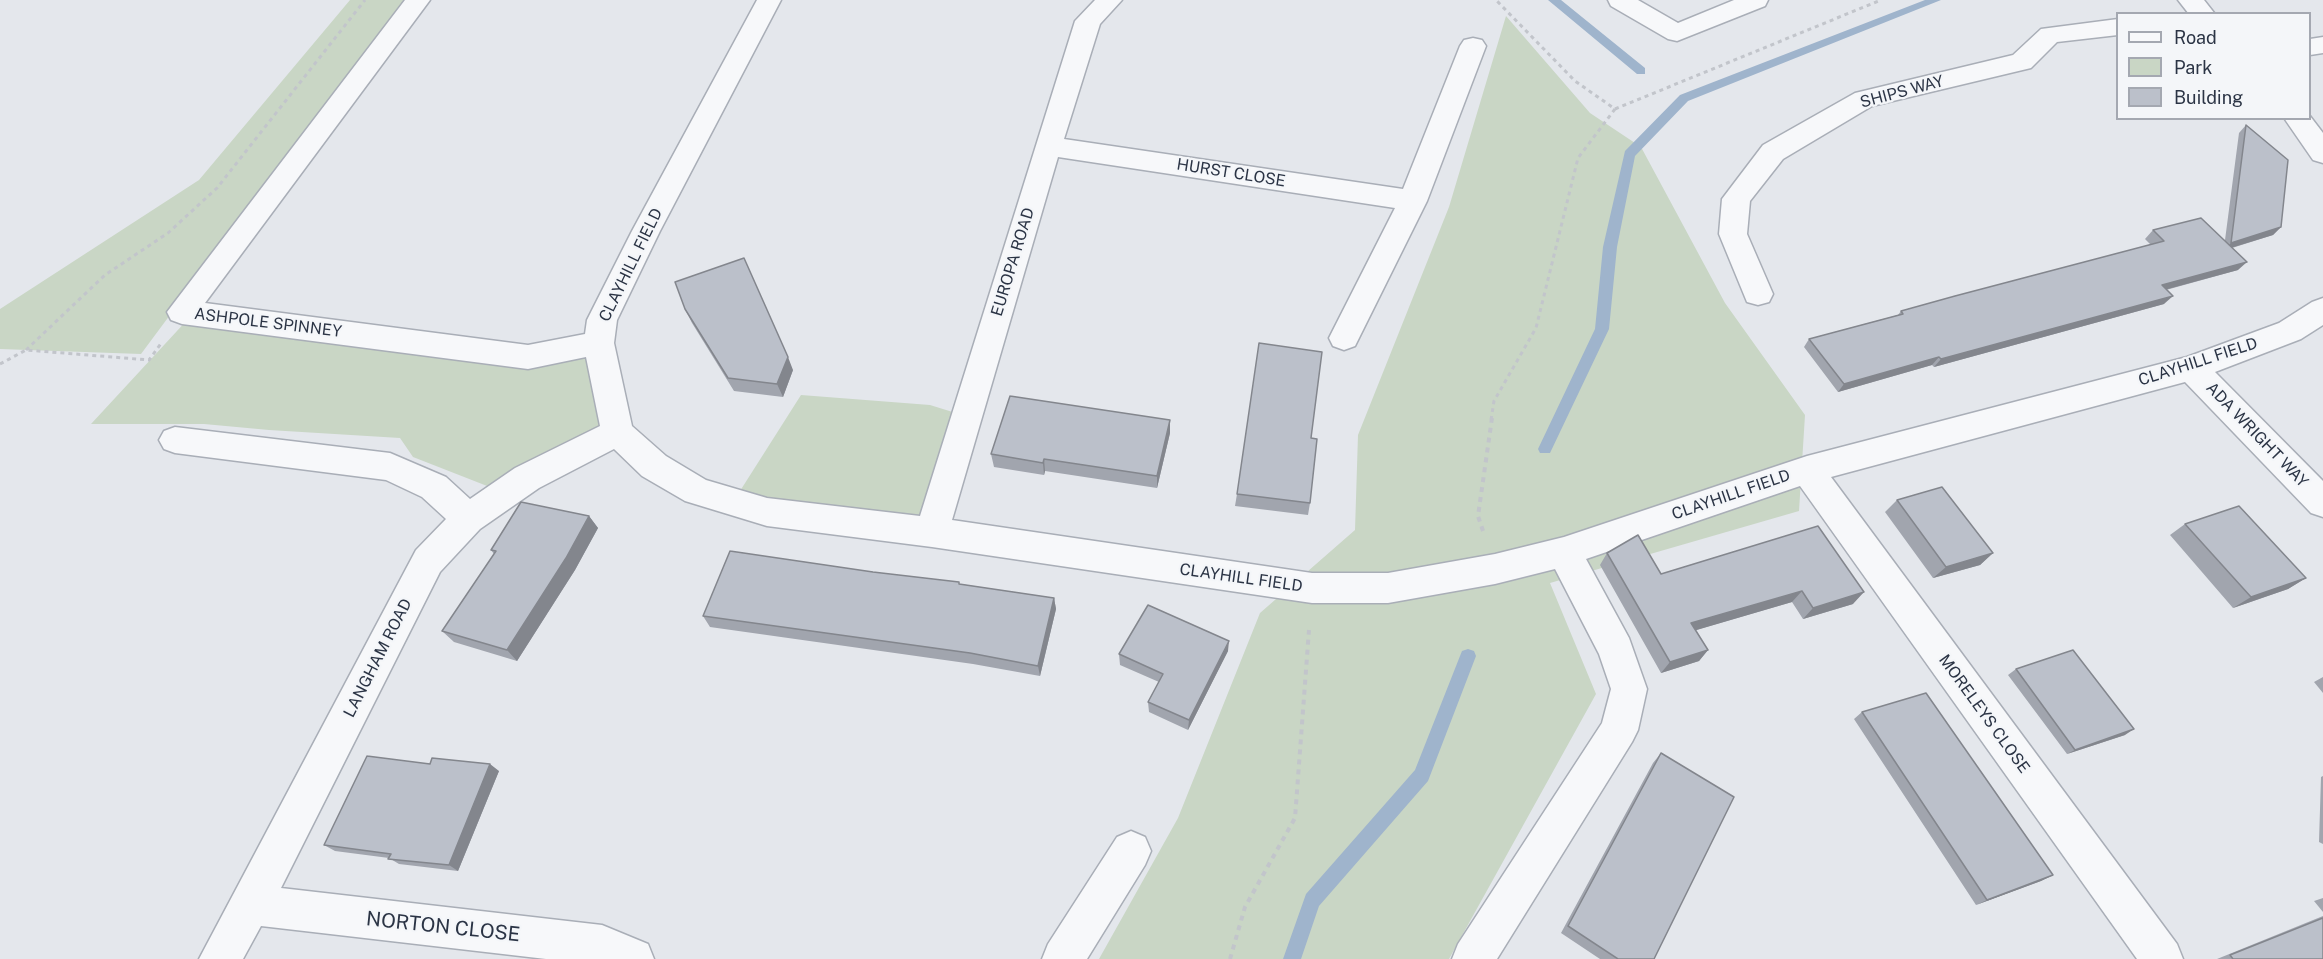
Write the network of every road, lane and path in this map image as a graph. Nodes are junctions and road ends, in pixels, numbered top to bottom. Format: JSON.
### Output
{"nodes":[{"id":1,"x":364,"y":0,"type":"edge"},
{"id":2,"x":418,"y":0,"type":"edge"},
{"id":3,"x":769,"y":0,"type":"edge"},
{"id":4,"x":1110,"y":0,"type":"edge"},
{"id":5,"x":1496,"y":0,"type":"edge"},
{"id":6,"x":1620,"y":0,"type":"edge"},
{"id":7,"x":1756,"y":0,"type":"edge"},
{"id":8,"x":1881,"y":0,"type":"edge"},
{"id":9,"x":2190,"y":0,"type":"edge"},
{"id":10,"x":2201,"y":12,"type":"edge"},
{"id":11,"x":2116,"y":27,"type":"edge"},
{"id":12,"x":1473,"y":46,"type":"dead end"},
{"id":13,"x":1615,"y":109,"type":"junction"},
{"id":14,"x":2298,"y":120,"type":"edge"},
{"id":15,"x":1048,"y":146,"type":"junction"},
{"id":16,"x":2323,"y":153,"type":"edge"},
{"id":17,"x":1413,"y":201,"type":"junction"},
{"id":18,"x":1758,"y":294,"type":"dead end"},
{"id":19,"x":2323,"y":310,"type":"edge"},
{"id":20,"x":182,"y":312,"type":"junction"},
{"id":21,"x":1344,"y":338,"type":"dead end"},
{"id":22,"x":598,"y":343,"type":"junction"},
{"id":23,"x":26,"y":350,"type":"junction"},
{"id":24,"x":0,"y":364,"type":"edge"},
{"id":25,"x":2191,"y":368,"type":"junction"},
{"id":26,"x":617,"y":432,"type":"junction"},
{"id":27,"x":176,"y":440,"type":"dead end"},
{"id":28,"x":1807,"y":470,"type":"junction"},
{"id":29,"x":2323,"y":503,"type":"edge"},
{"id":30,"x":468,"y":519,"type":"junction"},
{"id":31,"x":932,"y":532,"type":"junction"},
{"id":32,"x":1564,"y":552,"type":"junction"},
{"id":33,"x":1495,"y":569,"type":"junction"},
{"id":34,"x":1312,"y":588,"type":"junction"},
{"id":35,"x":1131,"y":851,"type":"dead end"},
{"id":36,"x":251,"y":905,"type":"junction"},
{"id":37,"x":220,"y":959,"type":"edge"},
{"id":38,"x":633,"y":959,"type":"edge"},
{"id":39,"x":1063,"y":959,"type":"edge"},
{"id":40,"x":1230,"y":959,"type":"edge"},
{"id":41,"x":1473,"y":959,"type":"edge"},
{"id":42,"x":2162,"y":959,"type":"edge"}],
"edges":[{"from":1,"to":23,"type":"path"},
{"from":2,"to":20,"type":"street","name":"ASHPOLE SPINNEY"},
{"from":3,"to":22,"type":"street","name":"CLAYHILL FIELD"},
{"from":4,"to":15,"type":"street","name":"EUROPA ROAD"},
{"from":5,"to":13,"type":"path"},
{"from":6,"to":7,"type":"street"},
{"from":8,"to":13,"type":"path"},
{"from":9,"to":10,"type":"street"},
{"from":11,"to":18,"type":"street","name":"SHIPS WAY"},
{"from":12,"to":17,"type":"street"},
{"from":13,"to":33,"type":"path"},
{"from":14,"to":16,"type":"street"},
{"from":15,"to":17,"type":"street","name":"HURST CLOSE"},
{"from":15,"to":31,"type":"street","name":"EUROPA ROAD"},
{"from":17,"to":21,"type":"street"},
{"from":19,"to":25,"type":"street","name":"CLAYHILL FIELD"},
{"from":20,"to":22,"type":"street","name":"ASHPOLE SPINNEY"},
{"from":20,"to":23,"type":"path"},
{"from":22,"to":26,"type":"street","name":"CLAYHILL FIELD"},
{"from":23,"to":24,"type":"path"},
{"from":25,"to":28,"type":"street","name":"CLAYHILL FIELD"},
{"from":25,"to":29,"type":"street","name":"ADA WRIGHT WAY"},
{"from":26,"to":30,"type":"street","name":"LANGHAM ROAD"},
{"from":26,"to":31,"type":"street","name":"CLAYHILL FIELD"},
{"from":27,"to":30,"type":"street"},
{"from":28,"to":32,"type":"street","name":"CLAYHILL FIELD"},
{"from":28,"to":42,"type":"street","name":"MORELEYS CLOSE"},
{"from":30,"to":36,"type":"street","name":"LANGHAM ROAD"},
{"from":31,"to":34,"type":"street","name":"CLAYHILL FIELD"},
{"from":32,"to":33,"type":"street","name":"CLAYHILL FIELD"},
{"from":32,"to":41,"type":"street"},
{"from":33,"to":34,"type":"street","name":"CLAYHILL FIELD"},
{"from":34,"to":40,"type":"path"},
{"from":35,"to":39,"type":"street"},
{"from":36,"to":37,"type":"street","name":"LANGHAM ROAD"},
{"from":36,"to":38,"type":"street","name":"NORTON CLOSE"}]}
